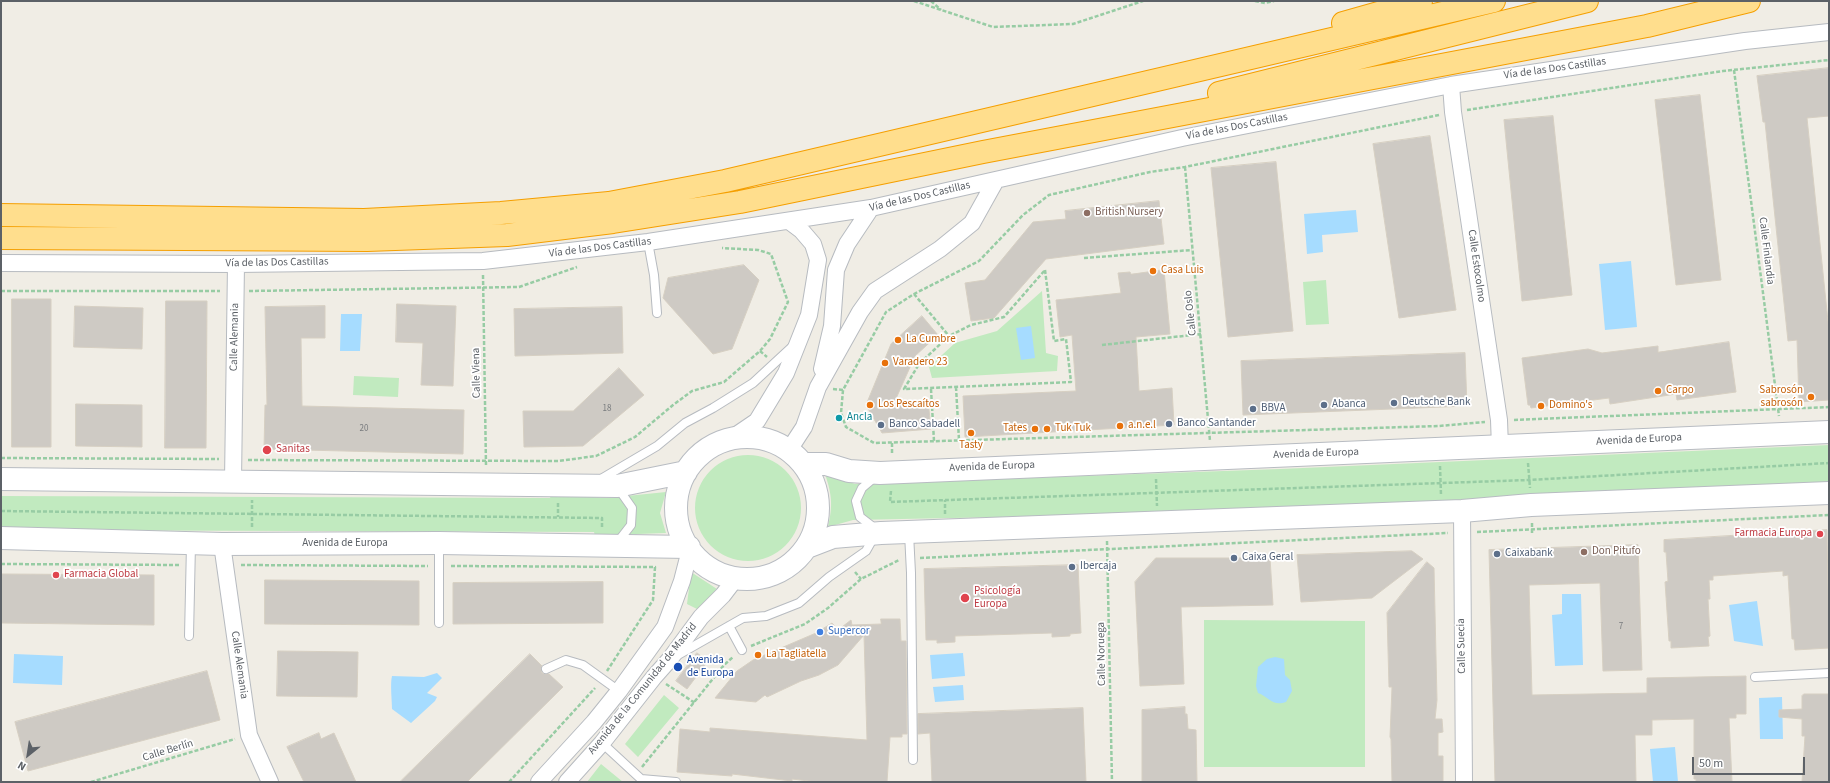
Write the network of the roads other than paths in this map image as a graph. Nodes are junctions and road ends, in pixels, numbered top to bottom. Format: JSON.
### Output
{"nodes":[{"id":1,"x":1421,"y":1,"type":"edge"},
{"id":2,"x":1494,"y":1,"type":"edge"},
{"id":3,"x":1587,"y":1,"type":"edge"},
{"id":4,"x":1749,"y":1,"type":"edge"},
{"id":5,"x":1829,"y":32,"type":"edge"},
{"id":6,"x":1451,"y":85,"type":"junction"},
{"id":7,"x":1029,"y":111,"type":"junction"},
{"id":8,"x":983,"y":152,"type":"junction"},
{"id":9,"x":996,"y":180,"type":"junction"},
{"id":10,"x":872,"y":208,"type":"junction"},
{"id":11,"x":1,"y":215,"type":"edge"},
{"id":12,"x":790,"y":221,"type":"junction"},
{"id":13,"x":1,"y":238,"type":"edge"},
{"id":14,"x":648,"y":242,"type":"junction"},
{"id":15,"x":1,"y":263,"type":"edge"},
{"id":16,"x":236,"y":264,"type":"junction"},
{"id":17,"x":656,"y":313,"type":"dead end"},
{"id":18,"x":801,"y":339,"type":"junction"},
{"id":19,"x":818,"y":387,"type":"junction"},
{"id":20,"x":1829,"y":432,"type":"edge"},
{"id":21,"x":732,"y":438,"type":"junction"},
{"id":22,"x":1500,"y":446,"type":"junction"},
{"id":23,"x":796,"y":457,"type":"junction"},
{"id":24,"x":686,"y":472,"type":"junction"},
{"id":25,"x":886,"y":472,"type":"junction"},
{"id":26,"x":246,"y":474,"type":"junction"},
{"id":27,"x":1,"y":479,"type":"edge"},
{"id":28,"x":588,"y":485,"type":"junction"},
{"id":29,"x":617,"y":486,"type":"junction"},
{"id":30,"x":1829,"y":493,"type":"edge"},
{"id":31,"x":1462,"y":511,"type":"junction"},
{"id":32,"x":878,"y":533,"type":"junction"},
{"id":33,"x":909,"y":533,"type":"junction"},
{"id":34,"x":1,"y":538,"type":"edge"},
{"id":35,"x":191,"y":543,"type":"junction"},
{"id":36,"x":439,"y":543,"type":"junction"},
{"id":37,"x":222,"y":544,"type":"junction"},
{"id":38,"x":615,"y":545,"type":"junction"},
{"id":39,"x":807,"y":547,"type":"junction"},
{"id":40,"x":689,"y":549,"type":"junction"},
{"id":41,"x":736,"y":578,"type":"junction"},
{"id":42,"x":439,"y":624,"type":"dead end"},
{"id":43,"x":728,"y":626,"type":"junction"},
{"id":44,"x":189,"y":636,"type":"dead end"},
{"id":45,"x":742,"y":650,"type":"road end"},
{"id":46,"x":670,"y":659,"type":"junction"},
{"id":47,"x":546,"y":669,"type":"dead end"},
{"id":48,"x":1829,"y":673,"type":"edge"},
{"id":49,"x":1755,"y":677,"type":"dead end"},
{"id":50,"x":619,"y":691,"type":"junction"},
{"id":51,"x":602,"y":743,"type":"junction"},
{"id":52,"x":913,"y":760,"type":"dead end"},
{"id":53,"x":270,"y":782,"type":"edge"},
{"id":54,"x":539,"y":782,"type":"edge"},
{"id":55,"x":567,"y":782,"type":"edge"},
{"id":56,"x":676,"y":782,"type":"edge"},
{"id":57,"x":1464,"y":782,"type":"edge"}],
"edges":[{"from":1,"to":7,"type":"highway"},
{"from":2,"to":7,"type":"highway"},
{"from":3,"to":8,"type":"highway"},
{"from":4,"to":8,"type":"highway"},
{"from":5,"to":6,"type":"street","name":"Vía de las Dos Castillas"},
{"from":6,"to":9,"type":"street","name":"Vía de las Dos Castillas"},
{"from":6,"to":22,"type":"street","name":"Calle Estocolmo"},
{"from":7,"to":11,"type":"highway"},
{"from":8,"to":13,"type":"highway"},
{"from":9,"to":10,"type":"street","name":"Vía de las Dos Castillas"},
{"from":9,"to":19,"type":"street"},
{"from":10,"to":12,"type":"street","name":"Vía de las Dos Castillas"},
{"from":10,"to":19,"type":"street"},
{"from":12,"to":14,"type":"street","name":"Vía de las Dos Castillas"},
{"from":12,"to":18,"type":"street"},
{"from":14,"to":16,"type":"street","name":"Vía de las Dos Castillas"},
{"from":14,"to":17,"type":"lane"},
{"from":15,"to":16,"type":"street","name":"Vía de las Dos Castillas"},
{"from":16,"to":26,"type":"street","name":"Calle Alemania"},
{"from":18,"to":21,"type":"street"},
{"from":18,"to":28,"type":"lane"},
{"from":19,"to":23,"type":"street"},
{"from":20,"to":22,"type":"street","name":"Avenida de Europa"},
{"from":21,"to":23,"type":"street"},
{"from":21,"to":24,"type":"street"},
{"from":22,"to":25,"type":"street","name":"Avenida de Europa"},
{"from":23,"to":25,"type":"street","name":"Avenida de Europa"},
{"from":23,"to":39,"type":"street"},
{"from":24,"to":29,"type":"street"},
{"from":24,"to":40,"type":"street"},
{"from":25,"to":32,"type":"lane"},
{"from":26,"to":27,"type":"street"},
{"from":26,"to":28,"type":"street"},
{"from":28,"to":29,"type":"street"},
{"from":29,"to":38,"type":"lane"},
{"from":30,"to":31,"type":"street"},
{"from":31,"to":33,"type":"street"},
{"from":31,"to":57,"type":"street","name":"Calle Suecia"},
{"from":32,"to":33,"type":"street"},
{"from":32,"to":39,"type":"street"},
{"from":32,"to":43,"type":"lane"},
{"from":33,"to":52,"type":"lane"},
{"from":34,"to":35,"type":"street","name":"Avenida de Europa"},
{"from":35,"to":37,"type":"street","name":"Avenida de Europa"},
{"from":35,"to":44,"type":"lane"},
{"from":36,"to":37,"type":"street","name":"Avenida de Europa"},
{"from":36,"to":38,"type":"street","name":"Avenida de Europa"},
{"from":36,"to":42,"type":"lane"},
{"from":37,"to":53,"type":"street","name":"Calle Alemania"},
{"from":38,"to":40,"type":"street","name":"Avenida de Europa"},
{"from":39,"to":41,"type":"street"},
{"from":40,"to":41,"type":"street"},
{"from":40,"to":50,"type":"street","name":"Avenida de la Comunidad de Madrid"},
{"from":41,"to":46,"type":"street","name":"Avenida de la Comunidad de Madrid"},
{"from":43,"to":45,"type":"lane"},
{"from":43,"to":46,"type":"lane"},
{"from":46,"to":51,"type":"street","name":"Avenida de la Comunidad de Madrid"},
{"from":47,"to":50,"type":"lane"},
{"from":48,"to":49,"type":"lane"},
{"from":50,"to":54,"type":"street","name":"Avenida de la Comunidad de Madrid"},
{"from":51,"to":55,"type":"street","name":"Avenida de la Comunidad de Madrid"},
{"from":51,"to":56,"type":"lane"}]}
